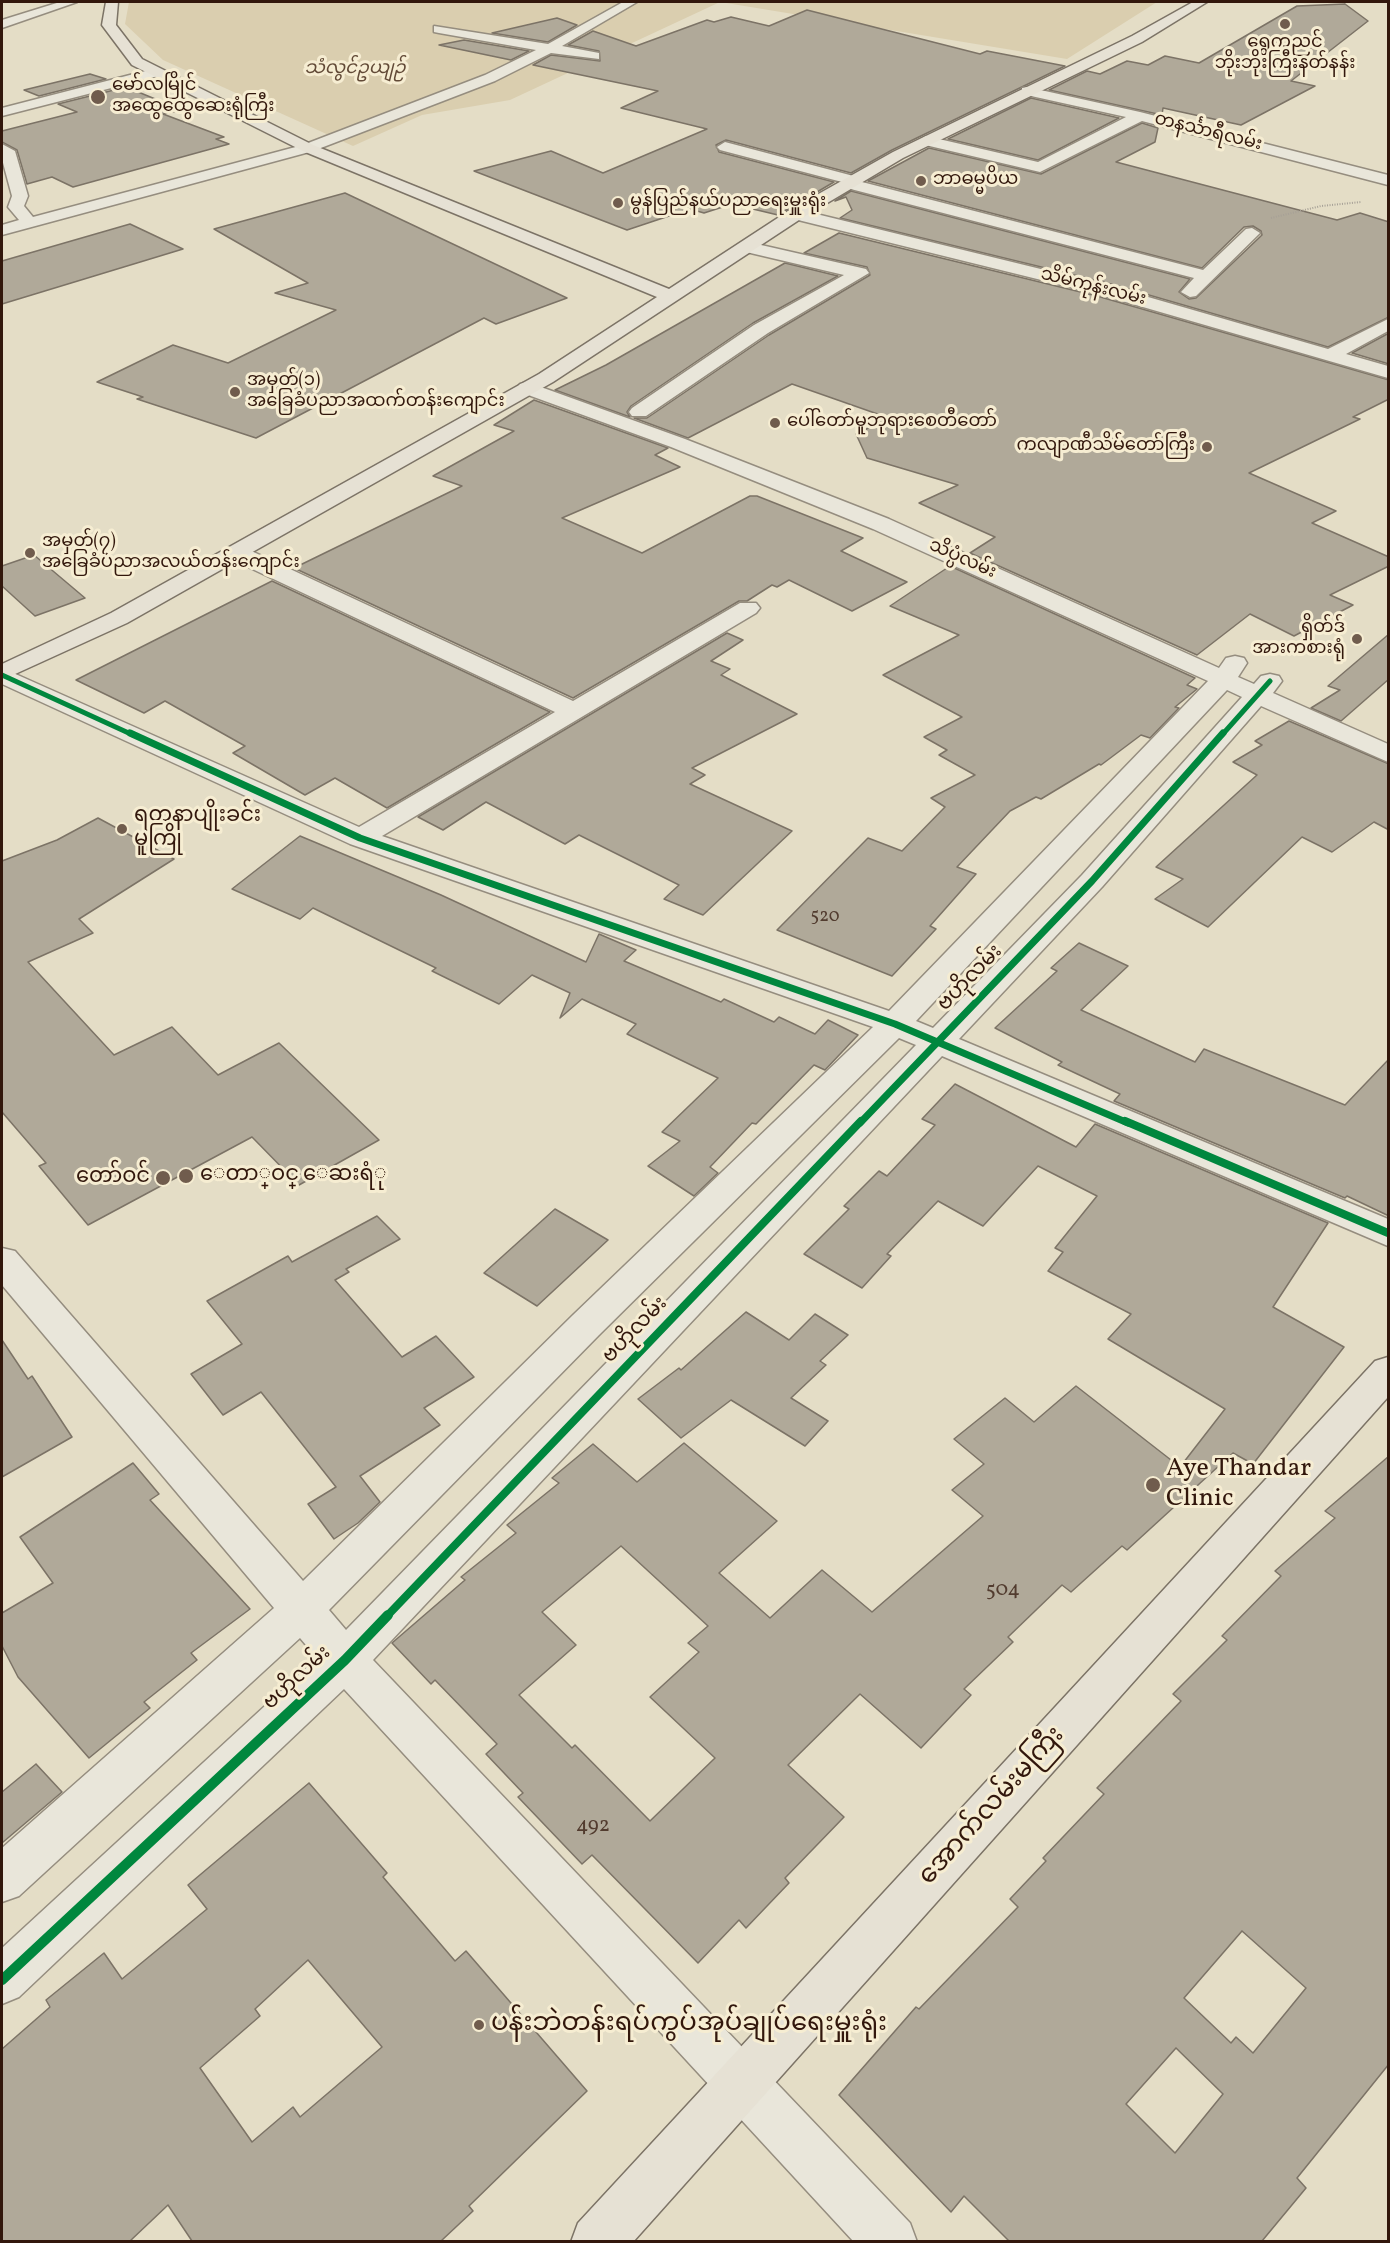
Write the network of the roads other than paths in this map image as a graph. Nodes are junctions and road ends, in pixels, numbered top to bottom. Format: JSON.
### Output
{"nodes":[{"id":1,"x":71,"y":2,"type":"edge"},
{"id":2,"x":112,"y":2,"type":"edge"},
{"id":3,"x":631,"y":2,"type":"edge"},
{"id":4,"x":1201,"y":2,"type":"edge"},
{"id":5,"x":19,"y":20,"type":"junction"},
{"id":6,"x":2,"y":24,"type":"edge"},
{"id":7,"x":439,"y":29,"type":"dead end"},
{"id":8,"x":2,"y":34,"type":"edge"},
{"id":9,"x":550,"y":48,"type":"junction"},
{"id":10,"x":594,"y":56,"type":"dead end"},
{"id":11,"x":158,"y":72,"type":"junction"},
{"id":12,"x":1027,"y":91,"type":"junction"},
{"id":13,"x":2,"y":112,"type":"edge"},
{"id":14,"x":1140,"y":116,"type":"junction"},
{"id":15,"x":926,"y":141,"type":"junction"},
{"id":16,"x":724,"y":147,"type":"dead end"},
{"id":17,"x":2,"y":148,"type":"edge"},
{"id":18,"x":308,"y":148,"type":"junction"},
{"id":19,"x":1386,"y":177,"type":"edge"},
{"id":20,"x":852,"y":182,"type":"junction"},
{"id":21,"x":796,"y":214,"type":"junction"},
{"id":22,"x":29,"y":222,"type":"junction"},
{"id":23,"x":2,"y":230,"type":"edge"},
{"id":24,"x":1252,"y":233,"type":"road end"},
{"id":25,"x":748,"y":247,"type":"junction"},
{"id":26,"x":1206,"y":276,"type":"junction"},
{"id":27,"x":672,"y":297,"type":"junction"},
{"id":28,"x":1172,"y":309,"type":"junction"},
{"id":29,"x":1389,"y":324,"type":"edge"},
{"id":30,"x":1330,"y":354,"type":"junction"},
{"id":31,"x":1389,"y":372,"type":"edge"},
{"id":32,"x":536,"y":383,"type":"junction"},
{"id":33,"x":639,"y":412,"type":"junction"},
{"id":34,"x":237,"y":553,"type":"junction"},
{"id":35,"x":748,"y":608,"type":"dead end"},
{"id":36,"x":1229,"y":671,"type":"junction"},
{"id":37,"x":2,"y":674,"type":"edge"},
{"id":38,"x":1263,"y":688,"type":"junction"},
{"id":39,"x":574,"y":711,"type":"junction"},
{"id":40,"x":1389,"y":733,"type":"edge"},
{"id":41,"x":1389,"y":754,"type":"edge"},
{"id":42,"x":360,"y":838,"type":"junction"},
{"id":43,"x":895,"y":1024,"type":"junction"},
{"id":44,"x":936,"y":1041,"type":"junction"},
{"id":45,"x":1389,"y":1233,"type":"edge"},
{"id":46,"x":2,"y":1261,"type":"edge"},
{"id":47,"x":1389,"y":1372,"type":"edge"},
{"id":48,"x":301,"y":1610,"type":"junction"},
{"id":49,"x":345,"y":1660,"type":"junction"},
{"id":50,"x":2,"y":1879,"type":"edge"},
{"id":51,"x":2,"y":1980,"type":"edge"},
{"id":52,"x":743,"y":2083,"type":"junction"},
{"id":53,"x":597,"y":2241,"type":"edge"},
{"id":54,"x":891,"y":2241,"type":"edge"}],
"edges":[{"from":1,"to":5,"type":"street"},
{"from":2,"to":11,"type":"main road"},
{"from":3,"to":9,"type":"street"},
{"from":4,"to":12,"type":"main road"},
{"from":5,"to":6,"type":"street"},
{"from":5,"to":8,"type":"street"},
{"from":7,"to":9,"type":"street"},
{"from":9,"to":10,"type":"street"},
{"from":9,"to":18,"type":"street"},
{"from":11,"to":13,"type":"street"},
{"from":11,"to":18,"type":"main road"},
{"from":12,"to":14,"type":"street","name":"တနင်္သာရီလမ်း"},
{"from":12,"to":15,"type":"main road"},
{"from":14,"to":15,"type":"street"},
{"from":14,"to":19,"type":"street","name":"တနင်္သာရီလမ်း"},
{"from":15,"to":20,"type":"main road"},
{"from":16,"to":20,"type":"street"},
{"from":17,"to":22,"type":"street"},
{"from":18,"to":22,"type":"street"},
{"from":18,"to":27,"type":"main road"},
{"from":20,"to":21,"type":"main road"},
{"from":20,"to":26,"type":"street"},
{"from":21,"to":25,"type":"main road"},
{"from":21,"to":28,"type":"street","name":"သိမ်ကုန်းလမ်း"},
{"from":22,"to":23,"type":"street"},
{"from":24,"to":26,"type":"street"},
{"from":25,"to":27,"type":"main road"},
{"from":25,"to":33,"type":"street"},
{"from":26,"to":28,"type":"street"},
{"from":27,"to":32,"type":"main road"},
{"from":28,"to":30,"type":"street","name":"သိမ်ကုန်းလမ်း"},
{"from":29,"to":30,"type":"street"},
{"from":30,"to":31,"type":"street","name":"သိမ်ကုန်းလမ်း"},
{"from":32,"to":33,"type":"street","name":"သိပ္ပံလမ်း"},
{"from":32,"to":34,"type":"main road"},
{"from":32,"to":36,"type":"street","name":"သိပ္ပံလမ်း"},
{"from":33,"to":36,"type":"street","name":"သိပ္ပံလမ်း"},
{"from":34,"to":37,"type":"main road"},
{"from":34,"to":39,"type":"street"},
{"from":35,"to":39,"type":"street"},
{"from":36,"to":38,"type":"street","name":"သိပ္ပံလမ်း"},
{"from":36,"to":43,"type":"street","name":"ဗဟိုလမ်း"},
{"from":37,"to":42,"type":"street"},
{"from":38,"to":40,"type":"street","name":"သိပ္ပံလမ်း"},
{"from":38,"to":41,"type":"street","name":"သိပ္ပံလမ်း"},
{"from":38,"to":44,"type":"street","name":"ဗဟိုလမ်း"},
{"from":39,"to":42,"type":"street"},
{"from":42,"to":43,"type":"street"},
{"from":43,"to":44,"type":"street"},
{"from":43,"to":48,"type":"street","name":"ဗဟိုလမ်း"},
{"from":44,"to":45,"type":"street"},
{"from":44,"to":49,"type":"street","name":"ဗဟိုလမ်း"},
{"from":46,"to":48,"type":"street"},
{"from":47,"to":52,"type":"main road","name":"အောက်လမ်းမကြီး"},
{"from":48,"to":49,"type":"street"},
{"from":48,"to":50,"type":"street","name":"ဗဟိုလမ်း"},
{"from":49,"to":51,"type":"street","name":"ဗဟိုလမ်း"},
{"from":49,"to":52,"type":"street"},
{"from":52,"to":53,"type":"main road","name":"အောက်လမ်းမကြီး"},
{"from":52,"to":54,"type":"street"}]}
